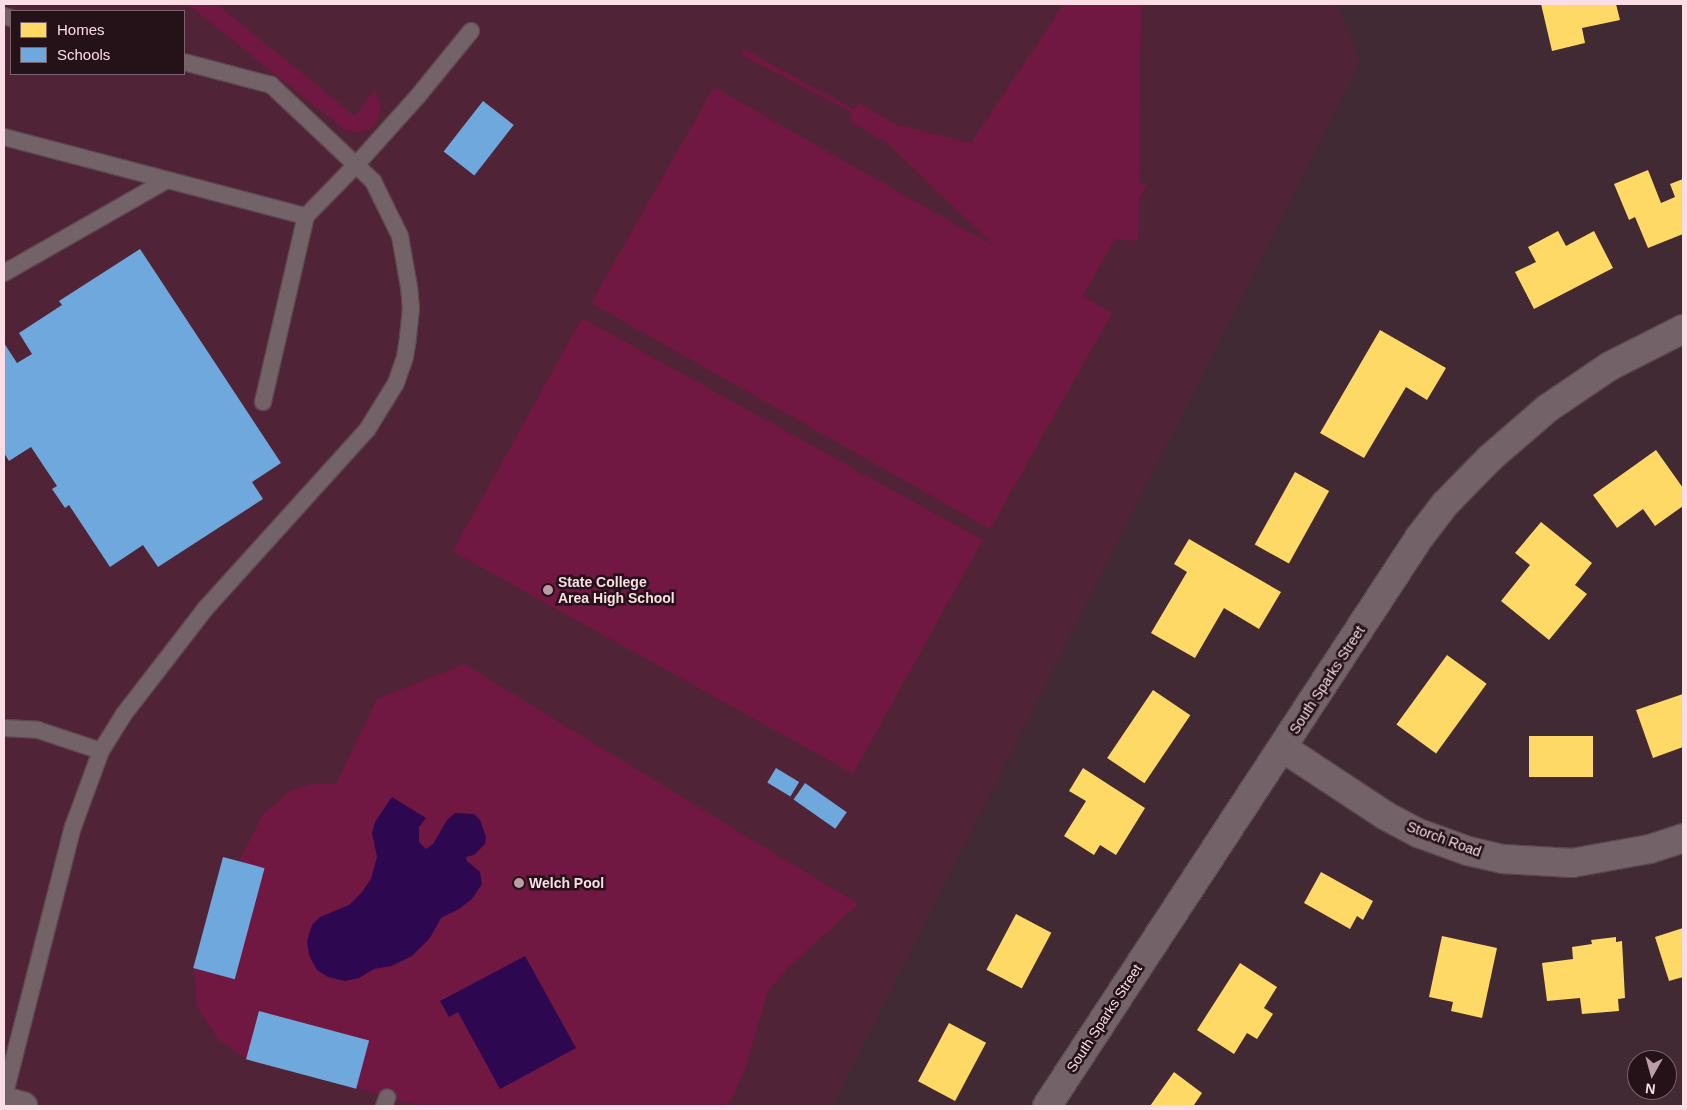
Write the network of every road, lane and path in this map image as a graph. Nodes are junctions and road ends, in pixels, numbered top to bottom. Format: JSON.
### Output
{"nodes":[{"id":1,"x":471,"y":31,"type":"dead end"},
{"id":2,"x":185,"y":62,"type":"edge"},
{"id":3,"x":4,"y":137,"type":"edge"},
{"id":4,"x":357,"y":164,"type":"junction"},
{"id":5,"x":167,"y":180,"type":"junction"},
{"id":6,"x":306,"y":216,"type":"junction"},
{"id":7,"x":4,"y":273,"type":"edge"},
{"id":8,"x":1683,"y":329,"type":"edge"},
{"id":9,"x":263,"y":402,"type":"dead end"},
{"id":10,"x":4,"y":728,"type":"edge"},
{"id":11,"x":1283,"y":748,"type":"junction"},
{"id":12,"x":101,"y":751,"type":"junction"},
{"id":13,"x":1683,"y":838,"type":"edge"},
{"id":14,"x":4,"y":1097,"type":"edge"},
{"id":15,"x":4,"y":1101,"type":"edge"},
{"id":16,"x":23,"y":1106,"type":"edge"},
{"id":17,"x":1047,"y":1106,"type":"edge"}],
"edges":[{"from":1,"to":4,"type":"lane"},
{"from":2,"to":4,"type":"lane"},
{"from":3,"to":5,"type":"lane"},
{"from":4,"to":6,"type":"lane"},
{"from":4,"to":12,"type":"lane"},
{"from":5,"to":6,"type":"lane"},
{"from":5,"to":7,"type":"lane"},
{"from":6,"to":9,"type":"lane"},
{"from":8,"to":11,"type":"street","name":"South Sparks Street"},
{"from":10,"to":12,"type":"lane"},
{"from":11,"to":13,"type":"street","name":"Storch Road"},
{"from":11,"to":17,"type":"street","name":"South Sparks Street"},
{"from":12,"to":14,"type":"lane"},
{"from":15,"to":16,"type":"street"}]}
